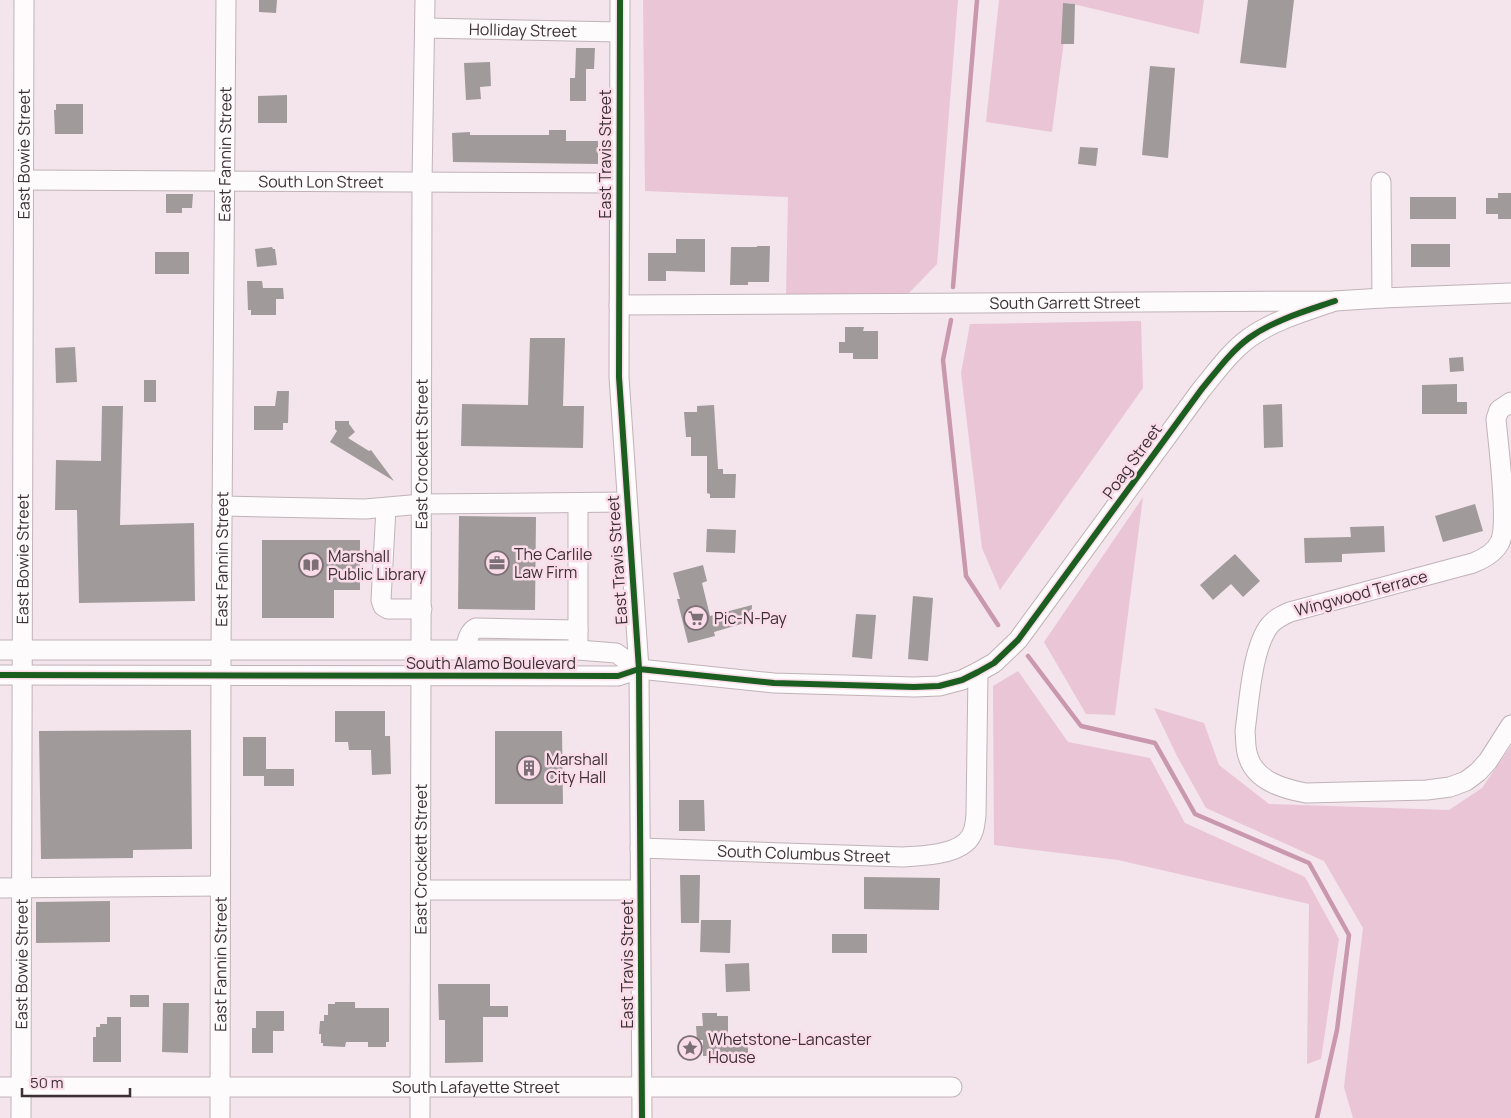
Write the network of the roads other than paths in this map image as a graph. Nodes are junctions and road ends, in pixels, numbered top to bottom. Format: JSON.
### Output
{"nodes":[{"id":1,"x":24,"y":0,"type":"edge"},
{"id":2,"x":226,"y":0,"type":"edge"},
{"id":3,"x":425,"y":0,"type":"edge"},
{"id":4,"x":620,"y":0,"type":"edge"},
{"id":5,"x":425,"y":28,"type":"junction"},
{"id":6,"x":619,"y":32,"type":"junction"},
{"id":7,"x":23,"y":180,"type":"junction"},
{"id":8,"x":224,"y":181,"type":"junction"},
{"id":9,"x":422,"y":182,"type":"junction"},
{"id":10,"x":1381,"y":182,"type":"dead end"},
{"id":11,"x":619,"y":183,"type":"junction"},
{"id":12,"x":1511,"y":293,"type":"edge"},
{"id":13,"x":1382,"y":298,"type":"junction"},
{"id":14,"x":1335,"y":301,"type":"junction"},
{"id":15,"x":619,"y":305,"type":"junction"},
{"id":16,"x":1511,"y":402,"type":"edge"},
{"id":17,"x":627,"y":502,"type":"junction"},
{"id":18,"x":578,"y":503,"type":"junction"},
{"id":19,"x":422,"y":504,"type":"junction"},
{"id":20,"x":222,"y":506,"type":"junction"},
{"id":21,"x":386,"y":508,"type":"junction"},
{"id":22,"x":422,"y":609,"type":"junction"},
{"id":23,"x":578,"y":630,"type":"junction"},
{"id":24,"x":0,"y":650,"type":"edge"},
{"id":25,"x":22,"y":650,"type":"junction"},
{"id":26,"x":221,"y":650,"type":"junction"},
{"id":27,"x":422,"y":650,"type":"junction"},
{"id":28,"x":465,"y":650,"type":"junction"},
{"id":29,"x":578,"y":650,"type":"junction"},
{"id":30,"x":639,"y":669,"type":"junction"},
{"id":31,"x":978,"y":672,"type":"junction"},
{"id":32,"x":22,"y":674,"type":"junction"},
{"id":33,"x":0,"y":675,"type":"edge"},
{"id":34,"x":221,"y":676,"type":"junction"},
{"id":35,"x":421,"y":677,"type":"junction"},
{"id":36,"x":1511,"y":725,"type":"edge"},
{"id":37,"x":640,"y":848,"type":"junction"},
{"id":38,"x":220,"y":886,"type":"junction"},
{"id":39,"x":0,"y":888,"type":"edge"},
{"id":40,"x":21,"y":888,"type":"junction"},
{"id":41,"x":421,"y":890,"type":"junction"},
{"id":42,"x":640,"y":890,"type":"junction"},
{"id":43,"x":0,"y":1087,"type":"edge"},
{"id":44,"x":21,"y":1087,"type":"junction"},
{"id":45,"x":220,"y":1087,"type":"junction"},
{"id":46,"x":421,"y":1087,"type":"junction"},
{"id":47,"x":641,"y":1087,"type":"junction"},
{"id":48,"x":952,"y":1087,"type":"dead end"},
{"id":49,"x":21,"y":1118,"type":"edge"},
{"id":50,"x":220,"y":1118,"type":"edge"},
{"id":51,"x":420,"y":1118,"type":"edge"},
{"id":52,"x":642,"y":1118,"type":"edge"}],
"edges":[{"from":1,"to":7,"type":"street","name":"East Bowie Street"},
{"from":2,"to":8,"type":"street","name":"East Fannin Street"},
{"from":3,"to":5,"type":"street","name":"East Crockett Street"},
{"from":4,"to":6,"type":"street","name":"East Travis Street"},
{"from":5,"to":6,"type":"street","name":"Holliday Street"},
{"from":5,"to":9,"type":"street","name":"East Crockett Street"},
{"from":6,"to":11,"type":"street","name":"East Travis Street"},
{"from":7,"to":8,"type":"street","name":"South Lon Street"},
{"from":7,"to":25,"type":"street","name":"East Bowie Street"},
{"from":8,"to":9,"type":"street","name":"South Lon Street"},
{"from":8,"to":20,"type":"street","name":"East Fannin Street"},
{"from":9,"to":11,"type":"street","name":"South Lon Street"},
{"from":9,"to":19,"type":"street","name":"East Crockett Street"},
{"from":10,"to":13,"type":"street"},
{"from":11,"to":15,"type":"street","name":"East Travis Street"},
{"from":12,"to":13,"type":"street","name":"South Garrett Street"},
{"from":13,"to":14,"type":"street","name":"South Garrett Street"},
{"from":14,"to":15,"type":"street","name":"South Garrett Street"},
{"from":14,"to":31,"type":"street","name":"Poag Street"},
{"from":15,"to":17,"type":"street","name":"East Travis Street"},
{"from":16,"to":36,"type":"street","name":"Wingwood Terrace"},
{"from":17,"to":18,"type":"street"},
{"from":17,"to":30,"type":"street","name":"East Travis Street"},
{"from":18,"to":19,"type":"street"},
{"from":18,"to":23,"type":"street"},
{"from":19,"to":21,"type":"street"},
{"from":19,"to":22,"type":"street","name":"East Crockett Street"},
{"from":20,"to":21,"type":"street"},
{"from":20,"to":26,"type":"street","name":"East Fannin Street"},
{"from":21,"to":22,"type":"street"},
{"from":22,"to":27,"type":"street","name":"East Crockett Street"},
{"from":23,"to":28,"type":"street"},
{"from":23,"to":29,"type":"street"},
{"from":24,"to":25,"type":"street","name":"South Alamo Boulevard"},
{"from":25,"to":26,"type":"street","name":"South Alamo Boulevard"},
{"from":25,"to":32,"type":"street","name":"East Bowie Street"},
{"from":26,"to":27,"type":"street","name":"South Alamo Boulevard"},
{"from":26,"to":34,"type":"street","name":"East Fannin Street"},
{"from":27,"to":28,"type":"street","name":"South Alamo Boulevard"},
{"from":27,"to":35,"type":"street","name":"East Crockett Street"},
{"from":28,"to":29,"type":"street","name":"South Alamo Boulevard"},
{"from":29,"to":30,"type":"street","name":"South Alamo Boulevard"},
{"from":30,"to":31,"type":"street","name":"South Alamo Boulevard"},
{"from":30,"to":35,"type":"street","name":"South Alamo Boulevard"},
{"from":30,"to":37,"type":"street","name":"East Travis Street"},
{"from":31,"to":37,"type":"street","name":"South Columbus Street"},
{"from":32,"to":33,"type":"street","name":"South Alamo Boulevard"},
{"from":32,"to":34,"type":"street","name":"South Alamo Boulevard"},
{"from":32,"to":40,"type":"street","name":"East Bowie Street"},
{"from":34,"to":35,"type":"street","name":"South Alamo Boulevard"},
{"from":34,"to":38,"type":"street","name":"East Fannin Street"},
{"from":35,"to":41,"type":"street","name":"East Crockett Street"},
{"from":37,"to":42,"type":"street","name":"East Travis Street"},
{"from":38,"to":40,"type":"street"},
{"from":38,"to":45,"type":"street","name":"East Fannin Street"},
{"from":39,"to":40,"type":"street"},
{"from":40,"to":44,"type":"street","name":"East Bowie Street"},
{"from":41,"to":42,"type":"street"},
{"from":41,"to":46,"type":"street","name":"East Crockett Street"},
{"from":42,"to":47,"type":"street","name":"East Travis Street"},
{"from":43,"to":44,"type":"street","name":"South Lafayette Street"},
{"from":44,"to":45,"type":"street","name":"South Lafayette Street"},
{"from":44,"to":49,"type":"street","name":"East Bowie Street"},
{"from":45,"to":46,"type":"street","name":"South Lafayette Street"},
{"from":45,"to":50,"type":"street","name":"East Fannin Street"},
{"from":46,"to":47,"type":"street","name":"South Lafayette Street"},
{"from":46,"to":51,"type":"street","name":"East Crockett Street"},
{"from":47,"to":48,"type":"street","name":"South Lafayette Street"},
{"from":47,"to":52,"type":"street","name":"East Travis Street"}]}
